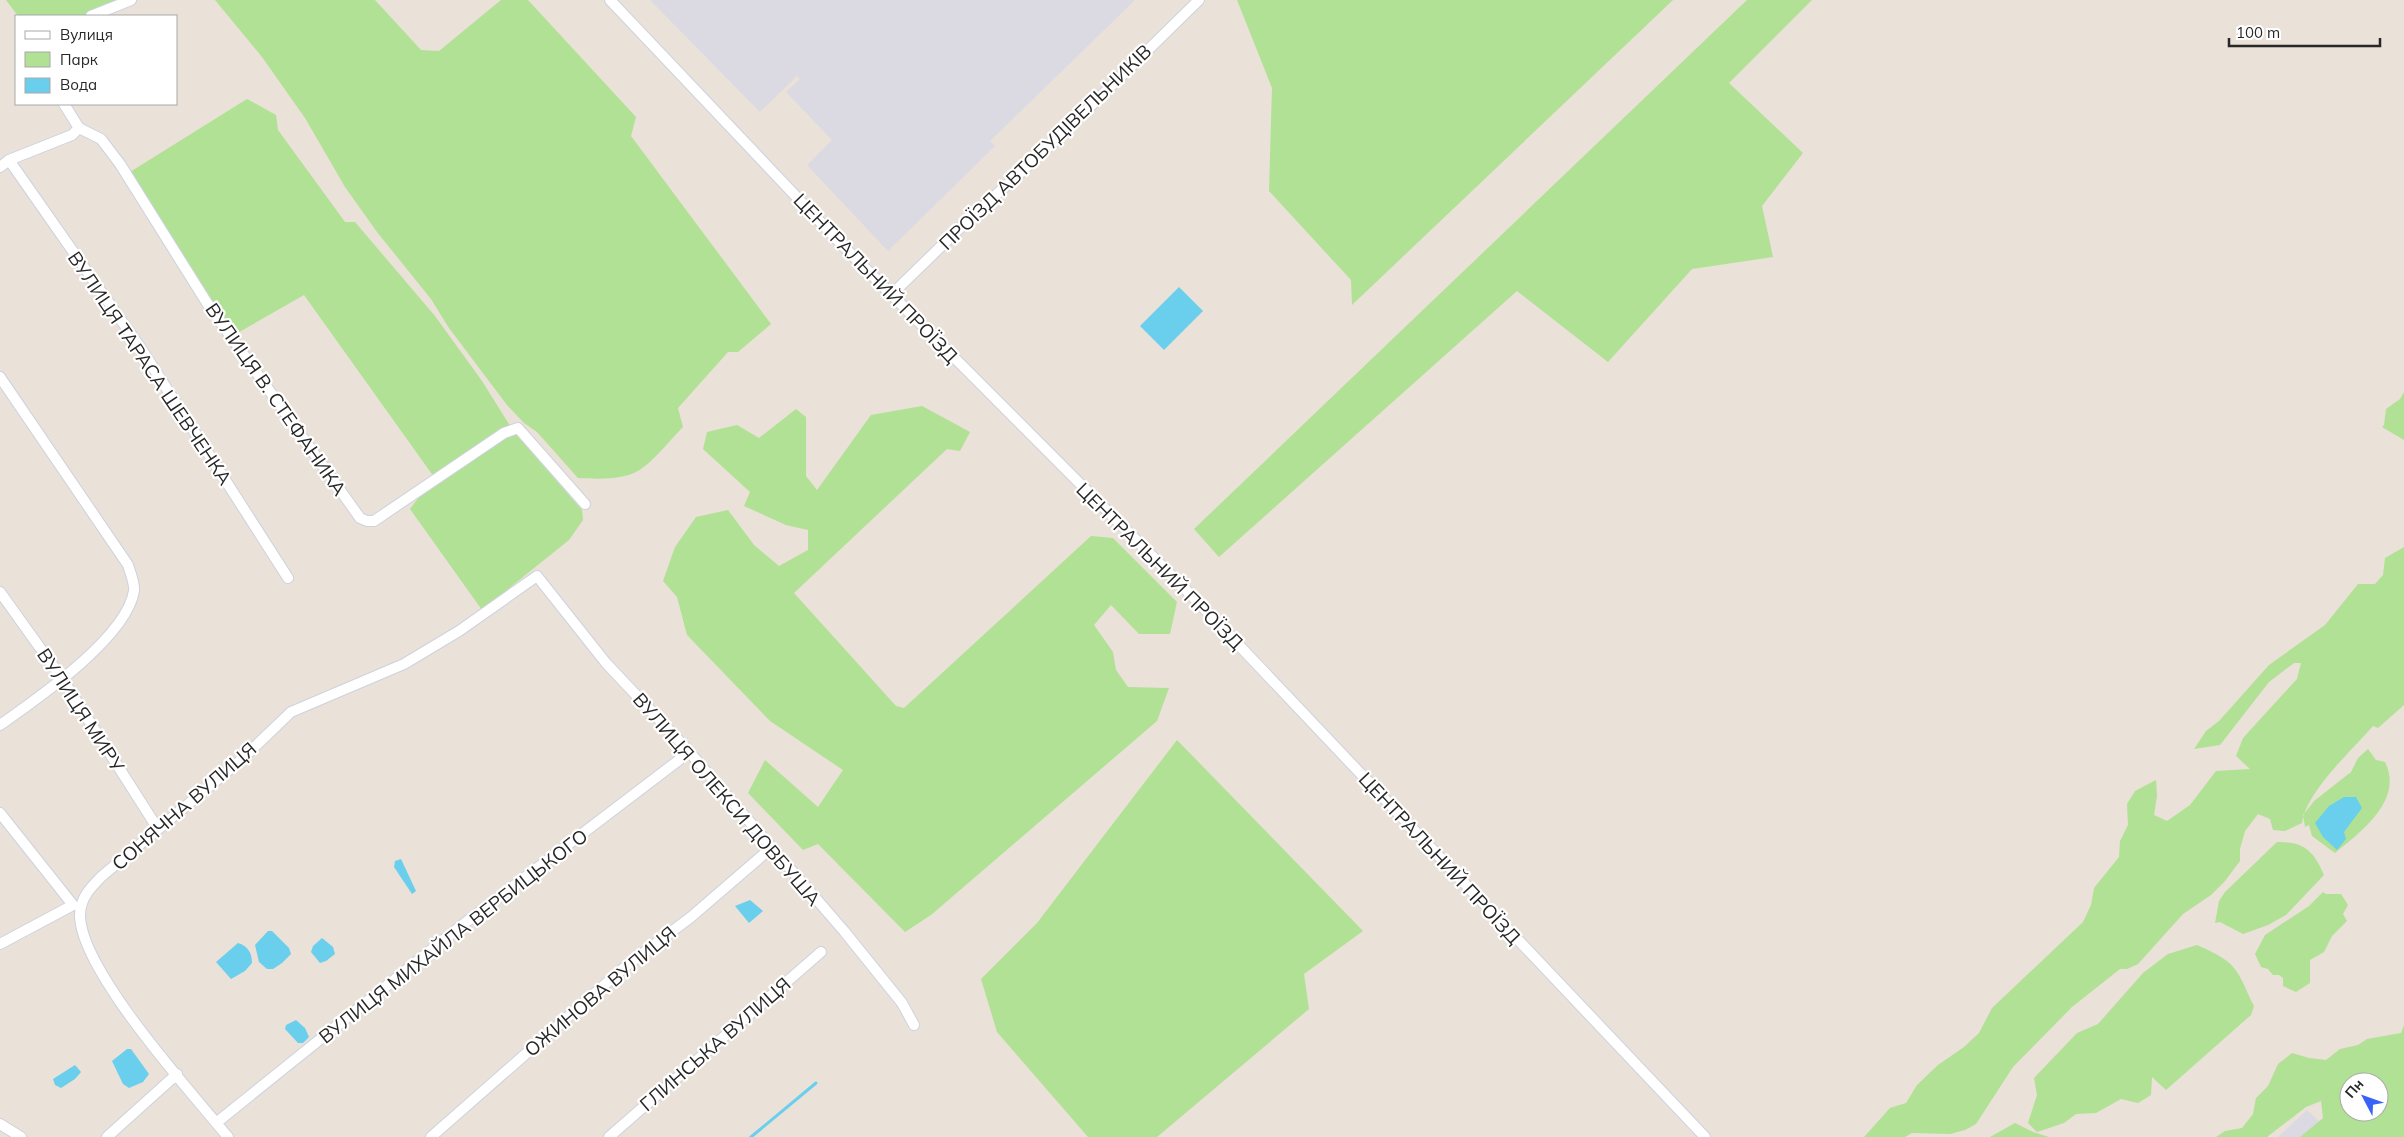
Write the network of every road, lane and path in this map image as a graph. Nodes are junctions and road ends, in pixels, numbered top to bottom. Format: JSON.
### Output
{"nodes":[{"id":1,"x":131,"y":0,"type":"edge"},
{"id":2,"x":610,"y":0,"type":"edge"},
{"id":3,"x":1199,"y":0,"type":"edge"},
{"id":4,"x":94,"y":15,"type":"edge"},
{"id":5,"x":65,"y":105,"type":"edge"},
{"id":6,"x":79,"y":128,"type":"junction"},
{"id":7,"x":9,"y":160,"type":"junction"},
{"id":8,"x":0,"y":167,"type":"edge"},
{"id":9,"x":892,"y":295,"type":"junction"},
{"id":10,"x":0,"y":377,"type":"edge"},
{"id":11,"x":585,"y":504,"type":"dead end"},
{"id":12,"x":537,"y":576,"type":"joint"},
{"id":13,"x":288,"y":578,"type":"dead end"},
{"id":14,"x":0,"y":592,"type":"edge"},
{"id":15,"x":63,"y":680,"type":"junction"},
{"id":16,"x":0,"y":725,"type":"edge"},
{"id":17,"x":685,"y":747,"type":"junction"},
{"id":18,"x":0,"y":813,"type":"edge"},
{"id":19,"x":158,"y":829,"type":"junction"},
{"id":20,"x":771,"y":848,"type":"junction"},
{"id":21,"x":77,"y":906,"type":"junction"},
{"id":22,"x":0,"y":944,"type":"edge"},
{"id":23,"x":821,"y":952,"type":"dead end"},
{"id":24,"x":914,"y":1025,"type":"dead end"},
{"id":25,"x":177,"y":1074,"type":"junction"},
{"id":26,"x":216,"y":1123,"type":"junction"},
{"id":27,"x":0,"y":1124,"type":"edge"},
{"id":28,"x":21,"y":1137,"type":"edge"},
{"id":29,"x":107,"y":1137,"type":"edge"},
{"id":30,"x":228,"y":1137,"type":"edge"},
{"id":31,"x":431,"y":1137,"type":"edge"},
{"id":32,"x":609,"y":1137,"type":"edge"},
{"id":33,"x":1705,"y":1137,"type":"edge"}],
"edges":[{"from":1,"to":4,"type":"street"},
{"from":2,"to":9,"type":"street","name":"ЦЕНТРАЛЬНИЙ ПРОЇЗД"},
{"from":3,"to":9,"type":"street","name":"ПРОЇЗД АВТОБУДІВЕЛЬНИКІВ"},
{"from":5,"to":6,"type":"street"},
{"from":6,"to":7,"type":"street"},
{"from":6,"to":11,"type":"street","name":"ВУЛИЦЯ В. СТЕФАНИКА"},
{"from":7,"to":8,"type":"street"},
{"from":7,"to":13,"type":"street","name":"ВУЛИЦЯ ТАРАСА ШЕВЧЕНКА"},
{"from":9,"to":33,"type":"street","name":"ЦЕНТРАЛЬНИЙ ПРОЇЗД"},
{"from":10,"to":15,"type":"street"},
{"from":12,"to":17,"type":"street","name":"ВУЛИЦЯ ОЛЕКСИ ДОВБУША"},
{"from":12,"to":19,"type":"street","name":"СОНЯЧНА ВУЛИЦЯ"},
{"from":14,"to":15,"type":"street","name":"ВУЛИЦЯ МИРУ"},
{"from":15,"to":16,"type":"street"},
{"from":15,"to":19,"type":"street","name":"ВУЛИЦЯ МИРУ"},
{"from":17,"to":20,"type":"street","name":"ВУЛИЦЯ ОЛЕКСИ ДОВБУША"},
{"from":17,"to":26,"type":"street","name":"ВУЛИЦЯ МИХАЙЛА ВЕРБИЦЬКОГО"},
{"from":18,"to":21,"type":"street"},
{"from":19,"to":21,"type":"street","name":"СОНЯЧНА ВУЛИЦЯ"},
{"from":20,"to":24,"type":"street","name":"ВУЛИЦЯ ОЛЕКСИ ДОВБУША"},
{"from":20,"to":31,"type":"street","name":"ОЖИНОВА ВУЛИЦЯ"},
{"from":21,"to":22,"type":"street"},
{"from":21,"to":25,"type":"street"},
{"from":23,"to":32,"type":"street","name":"ГЛИНСЬКА ВУЛИЦЯ"},
{"from":25,"to":26,"type":"street"},
{"from":25,"to":29,"type":"street"},
{"from":26,"to":30,"type":"street"},
{"from":27,"to":28,"type":"street"}]}
